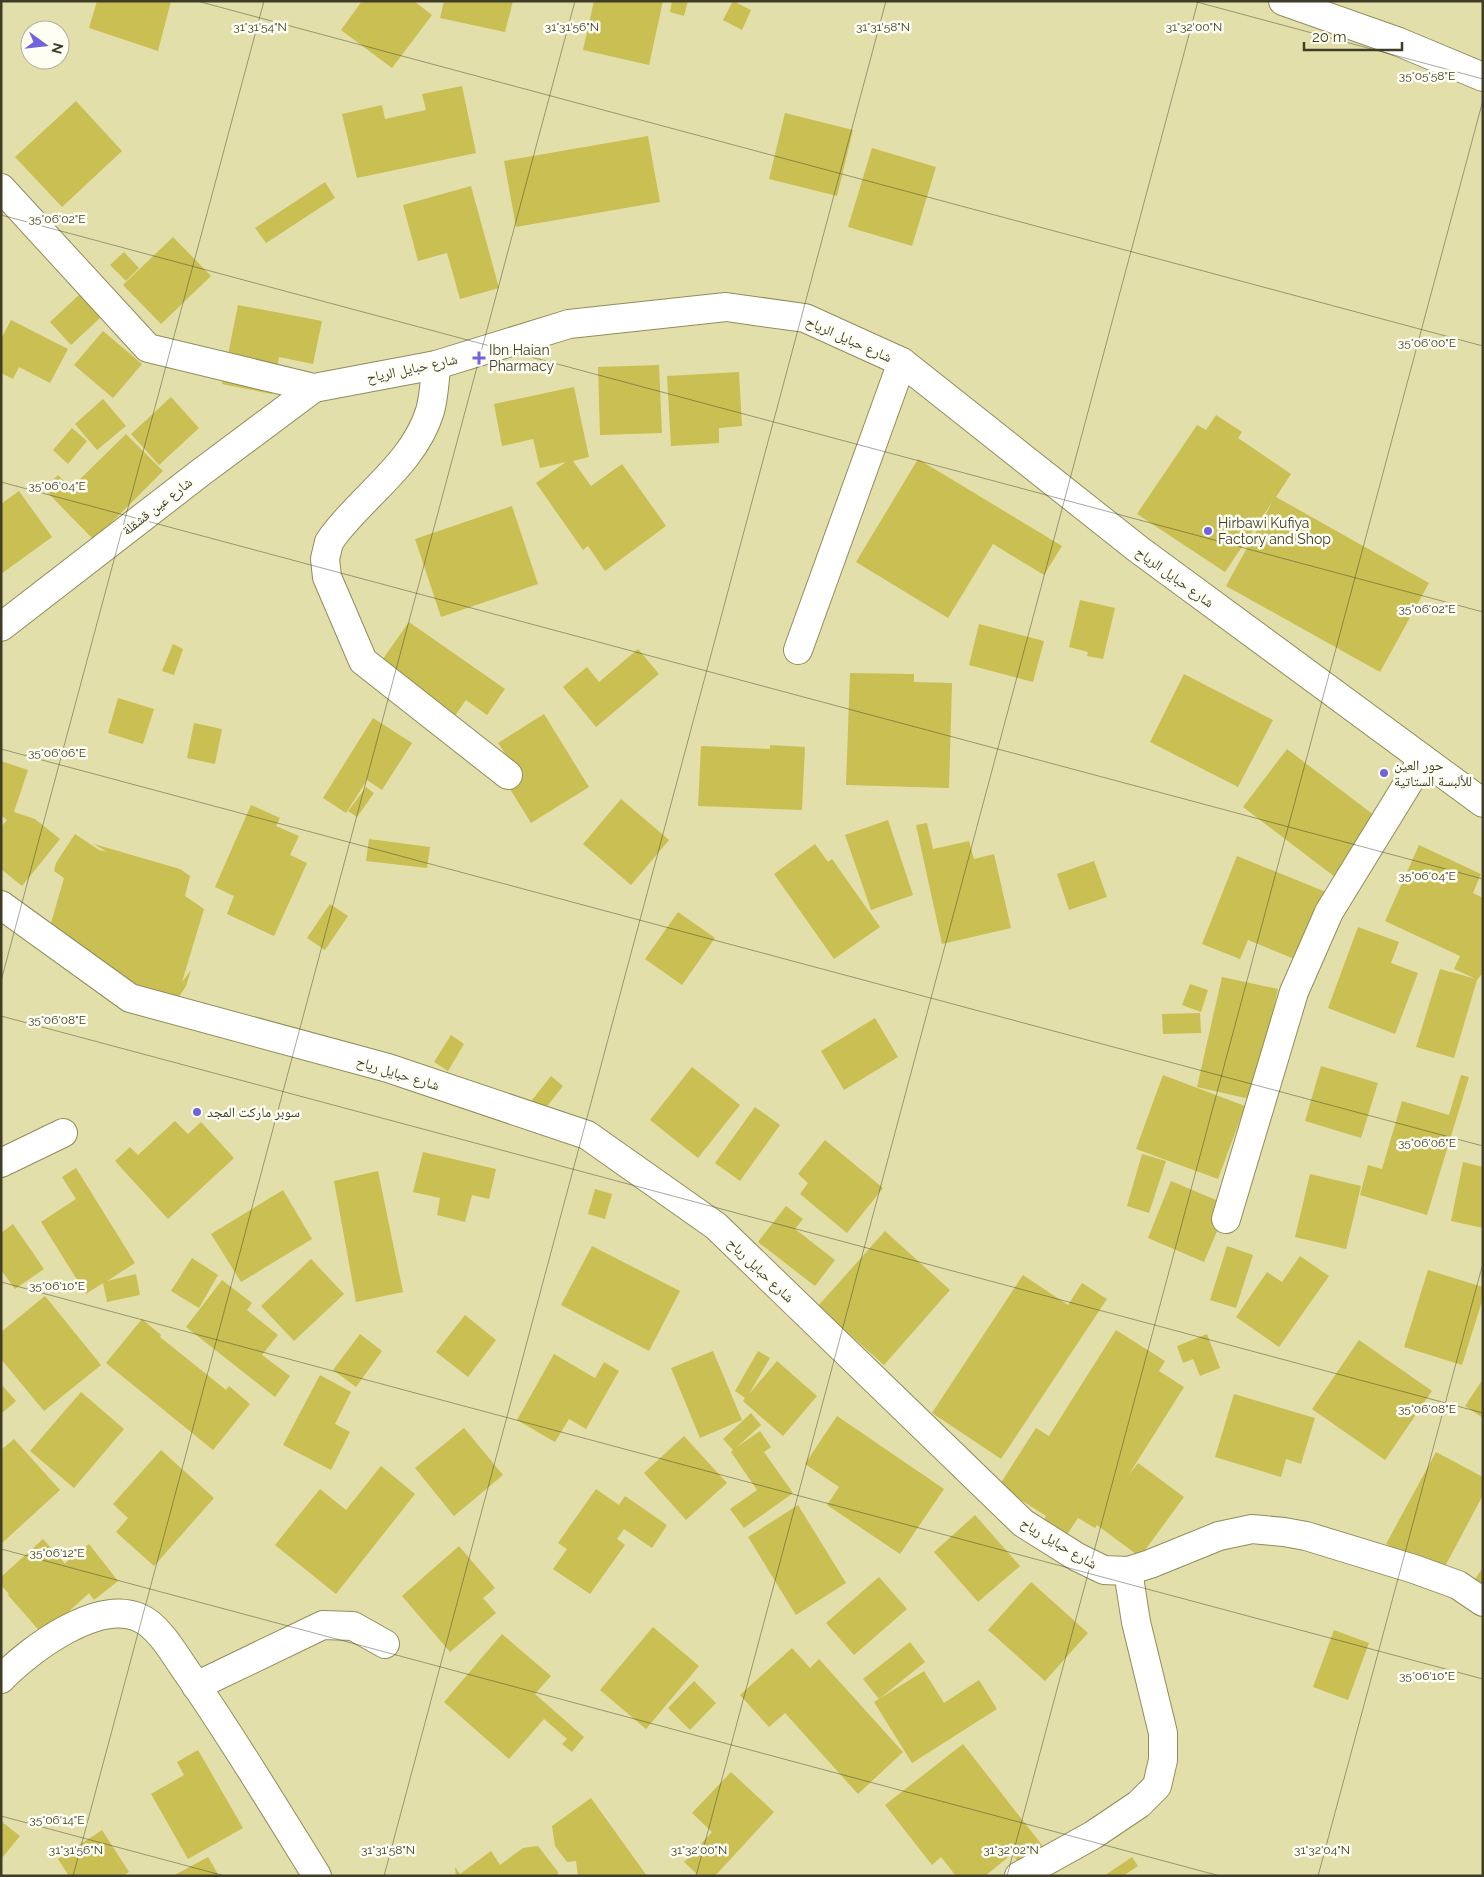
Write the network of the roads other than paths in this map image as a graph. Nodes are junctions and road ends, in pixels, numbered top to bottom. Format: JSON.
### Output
{"nodes":[{"id":1,"x":1283,"y":1,"type":"edge"},
{"id":2,"x":1483,"y":77,"type":"edge"},
{"id":3,"x":1,"y":188,"type":"edge"},
{"id":4,"x":902,"y":362,"type":"junction"},
{"id":5,"x":436,"y":365,"type":"junction"},
{"id":6,"x":314,"y":388,"type":"junction"},
{"id":7,"x":1,"y":627,"type":"edge"},
{"id":8,"x":798,"y":650,"type":"dead end"},
{"id":9,"x":1423,"y":759,"type":"junction"},
{"id":10,"x":508,"y":775,"type":"dead end"},
{"id":11,"x":1483,"y":803,"type":"edge"},
{"id":12,"x":1,"y":905,"type":"edge"},
{"id":13,"x":62,"y":1133,"type":"dead end"},
{"id":14,"x":1,"y":1163,"type":"edge"},
{"id":15,"x":1226,"y":1219,"type":"dead end"},
{"id":16,"x":1128,"y":1570,"type":"junction"},
{"id":17,"x":1483,"y":1602,"type":"edge"},
{"id":18,"x":385,"y":1644,"type":"dead end"},
{"id":19,"x":1,"y":1678,"type":"edge"},
{"id":20,"x":196,"y":1686,"type":"junction"},
{"id":21,"x":317,"y":1876,"type":"edge"},
{"id":22,"x":1019,"y":1876,"type":"edge"}],
"edges":[{"from":1,"to":2,"type":"street"},
{"from":3,"to":6,"type":"street","name":"شارع حبايل الرياح"},
{"from":4,"to":5,"type":"street","name":"شارع حبايل الرياح"},
{"from":4,"to":8,"type":"street"},
{"from":4,"to":9,"type":"street","name":"شارع حبايل الرياح"},
{"from":5,"to":6,"type":"street","name":"شارع حبايل الرياح"},
{"from":5,"to":10,"type":"street"},
{"from":6,"to":7,"type":"street","name":"شارع عين قشقلة"},
{"from":9,"to":11,"type":"street","name":"شارع حبايل الرياح"},
{"from":9,"to":15,"type":"street"},
{"from":12,"to":16,"type":"street","name":"شارع حبايل رياح"},
{"from":13,"to":14,"type":"street"},
{"from":16,"to":17,"type":"street","name":"شارع حبايل رياح"},
{"from":16,"to":22,"type":"street"},
{"from":18,"to":20,"type":"street"},
{"from":19,"to":20,"type":"street"},
{"from":20,"to":21,"type":"street"}]}
